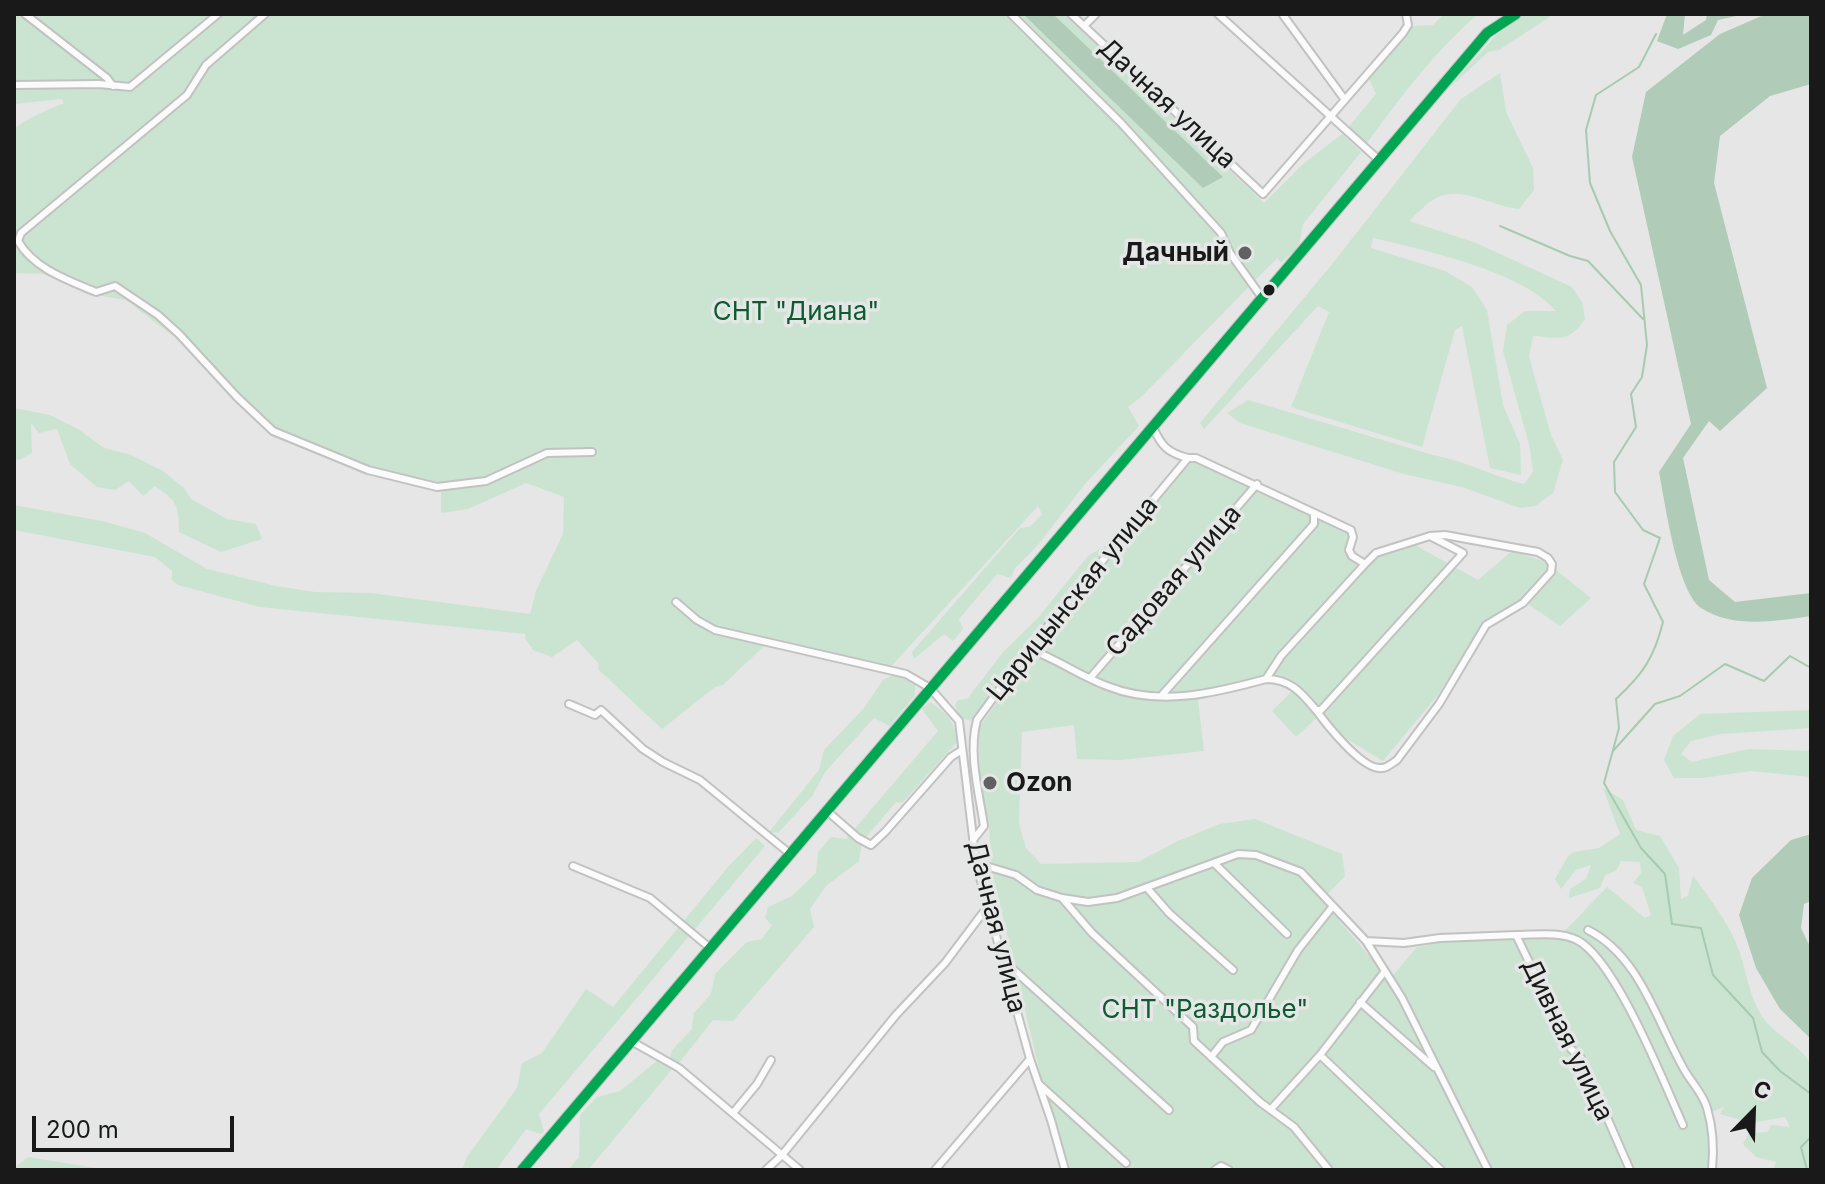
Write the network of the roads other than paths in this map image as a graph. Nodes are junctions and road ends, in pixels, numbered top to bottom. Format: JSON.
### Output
{"nodes":[{"id":1,"x":25,"y":14,"type":"edge"},
{"id":2,"x":218,"y":14,"type":"edge"},
{"id":3,"x":265,"y":14,"type":"edge"},
{"id":4,"x":1011,"y":14,"type":"edge"},
{"id":5,"x":1071,"y":14,"type":"edge"},
{"id":6,"x":1096,"y":14,"type":"edge"},
{"id":7,"x":1218,"y":14,"type":"edge"},
{"id":8,"x":1406,"y":14,"type":"edge"},
{"id":9,"x":1516,"y":14,"type":"edge"},
{"id":10,"x":1283,"y":15,"type":"edge"},
{"id":11,"x":1084,"y":26,"type":"junction"},
{"id":12,"x":14,"y":85,"type":"edge"},
{"id":13,"x":113,"y":86,"type":"junction"},
{"id":14,"x":1345,"y":100,"type":"junction"},
{"id":15,"x":1330,"y":118,"type":"junction"},
{"id":16,"x":1380,"y":161,"type":"junction"},
{"id":17,"x":1263,"y":299,"type":"junction"},
{"id":18,"x":1153,"y":427,"type":"junction"},
{"id":19,"x":592,"y":452,"type":"dead end"},
{"id":20,"x":1188,"y":458,"type":"junction"},
{"id":21,"x":1257,"y":484,"type":"junction"},
{"id":22,"x":1314,"y":514,"type":"junction"},
{"id":23,"x":1430,"y":536,"type":"junction"},
{"id":24,"x":1365,"y":564,"type":"junction"},
{"id":25,"x":676,"y":602,"type":"dead end"},
{"id":26,"x":1029,"y":649,"type":"junction"},
{"id":27,"x":1091,"y":677,"type":"junction"},
{"id":28,"x":1266,"y":679,"type":"junction"},
{"id":29,"x":930,"y":688,"type":"junction"},
{"id":30,"x":1162,"y":695,"type":"junction"},
{"id":31,"x":569,"y":704,"type":"dead end"},
{"id":32,"x":1316,"y":710,"type":"junction"},
{"id":33,"x":962,"y":750,"type":"junction"},
{"id":34,"x":826,"y":810,"type":"junction"},
{"id":35,"x":973,"y":840,"type":"junction"},
{"id":36,"x":789,"y":853,"type":"junction"},
{"id":37,"x":976,"y":863,"type":"junction"},
{"id":38,"x":1214,"y":863,"type":"junction"},
{"id":39,"x":573,"y":866,"type":"dead end"},
{"id":40,"x":1148,"y":889,"type":"junction"},
{"id":41,"x":1062,"y":898,"type":"junction"},
{"id":42,"x":988,"y":906,"type":"junction"},
{"id":43,"x":1333,"y":906,"type":"junction"},
{"id":44,"x":1588,"y":930,"type":"dead end"},
{"id":45,"x":1287,"y":934,"type":"dead end"},
{"id":46,"x":1516,"y":935,"type":"junction"},
{"id":47,"x":1366,"y":941,"type":"junction"},
{"id":48,"x":710,"y":948,"type":"junction"},
{"id":49,"x":1003,"y":960,"type":"junction"},
{"id":50,"x":1233,"y":970,"type":"dead end"},
{"id":51,"x":1385,"y":971,"type":"junction"},
{"id":52,"x":1360,"y":1002,"type":"junction"},
{"id":53,"x":631,"y":1041,"type":"junction"},
{"id":54,"x":1320,"y":1055,"type":"junction"},
{"id":55,"x":1211,"y":1057,"type":"junction"},
{"id":56,"x":1030,"y":1059,"type":"junction"},
{"id":57,"x":771,"y":1060,"type":"dead end"},
{"id":58,"x":1436,"y":1070,"type":"junction"},
{"id":59,"x":1039,"y":1084,"type":"junction"},
{"id":60,"x":1271,"y":1109,"type":"junction"},
{"id":61,"x":1169,"y":1110,"type":"dead end"},
{"id":62,"x":733,"y":1113,"type":"junction"},
{"id":63,"x":1683,"y":1125,"type":"dead end"},
{"id":64,"x":782,"y":1155,"type":"junction"},
{"id":65,"x":1126,"y":1163,"type":"dead end"},
{"id":66,"x":522,"y":1170,"type":"edge"},
{"id":67,"x":766,"y":1170,"type":"edge"},
{"id":68,"x":800,"y":1170,"type":"edge"},
{"id":69,"x":935,"y":1170,"type":"edge"},
{"id":70,"x":1065,"y":1170,"type":"edge"},
{"id":71,"x":1215,"y":1170,"type":"edge"},
{"id":72,"x":1229,"y":1170,"type":"edge"},
{"id":73,"x":1329,"y":1170,"type":"edge"},
{"id":74,"x":1441,"y":1170,"type":"edge"},
{"id":75,"x":1488,"y":1170,"type":"edge"},
{"id":76,"x":1630,"y":1170,"type":"edge"},
{"id":77,"x":1712,"y":1170,"type":"edge"}],
"edges":[{"from":1,"to":13,"type":"street"},
{"from":2,"to":13,"type":"street"},
{"from":3,"to":19,"type":"street"},
{"from":4,"to":17,"type":"street"},
{"from":5,"to":11,"type":"street","name":"Дачная улица"},
{"from":6,"to":11,"type":"street"},
{"from":7,"to":15,"type":"street"},
{"from":8,"to":14,"type":"street"},
{"from":9,"to":16,"type":"street"},
{"from":10,"to":14,"type":"street"},
{"from":11,"to":15,"type":"street","name":"Дачная улица"},
{"from":12,"to":13,"type":"street"},
{"from":14,"to":15,"type":"street"},
{"from":15,"to":16,"type":"street"},
{"from":16,"to":17,"type":"street"},
{"from":17,"to":18,"type":"street"},
{"from":18,"to":20,"type":"street"},
{"from":18,"to":29,"type":"street"},
{"from":20,"to":21,"type":"street"},
{"from":20,"to":26,"type":"street","name":"Царицынская улица"},
{"from":21,"to":22,"type":"street"},
{"from":21,"to":27,"type":"street","name":"Садовая улица"},
{"from":22,"to":24,"type":"street"},
{"from":22,"to":30,"type":"street"},
{"from":23,"to":24,"type":"street"},
{"from":23,"to":32,"type":"street"},
{"from":23,"to":32,"type":"street"},
{"from":24,"to":28,"type":"street"},
{"from":25,"to":29,"type":"street"},
{"from":26,"to":27,"type":"street"},
{"from":26,"to":35,"type":"street","name":"Царицынская улица"},
{"from":27,"to":30,"type":"street"},
{"from":28,"to":30,"type":"street"},
{"from":28,"to":32,"type":"street"},
{"from":29,"to":33,"type":"street","name":"Дачная улица"},
{"from":29,"to":34,"type":"street"},
{"from":31,"to":36,"type":"street"},
{"from":33,"to":34,"type":"street"},
{"from":33,"to":35,"type":"street","name":"Дачная улица"},
{"from":34,"to":36,"type":"street"},
{"from":35,"to":37,"type":"street","name":"Дачная улица"},
{"from":36,"to":48,"type":"street"},
{"from":37,"to":41,"type":"street"},
{"from":37,"to":42,"type":"street","name":"Дачная улица"},
{"from":38,"to":40,"type":"street"},
{"from":38,"to":43,"type":"street"},
{"from":38,"to":45,"type":"street"},
{"from":39,"to":48,"type":"street"},
{"from":40,"to":41,"type":"street"},
{"from":40,"to":50,"type":"street"},
{"from":41,"to":55,"type":"street"},
{"from":42,"to":49,"type":"street","name":"Дачная улица"},
{"from":42,"to":64,"type":"street"},
{"from":43,"to":47,"type":"street"},
{"from":43,"to":55,"type":"street"},
{"from":44,"to":77,"type":"street"},
{"from":46,"to":47,"type":"street","name":"Дивная улица"},
{"from":46,"to":63,"type":"street"},
{"from":46,"to":76,"type":"street","name":"Дивная улица"},
{"from":47,"to":51,"type":"street"},
{"from":48,"to":53,"type":"street"},
{"from":49,"to":56,"type":"street","name":"Дачная улица"},
{"from":49,"to":61,"type":"street"},
{"from":51,"to":52,"type":"street"},
{"from":51,"to":58,"type":"street"},
{"from":52,"to":54,"type":"street"},
{"from":52,"to":58,"type":"street"},
{"from":53,"to":62,"type":"street"},
{"from":53,"to":66,"type":"street"},
{"from":54,"to":60,"type":"street"},
{"from":54,"to":74,"type":"street"},
{"from":55,"to":60,"type":"street"},
{"from":56,"to":59,"type":"street","name":"Дачная улица"},
{"from":56,"to":69,"type":"street"},
{"from":57,"to":62,"type":"street"},
{"from":58,"to":75,"type":"street"},
{"from":59,"to":65,"type":"street"},
{"from":59,"to":70,"type":"street","name":"Дачная улица"},
{"from":60,"to":73,"type":"street"},
{"from":62,"to":64,"type":"street"},
{"from":64,"to":67,"type":"street"},
{"from":64,"to":68,"type":"street"},
{"from":71,"to":72,"type":"street"}]}
